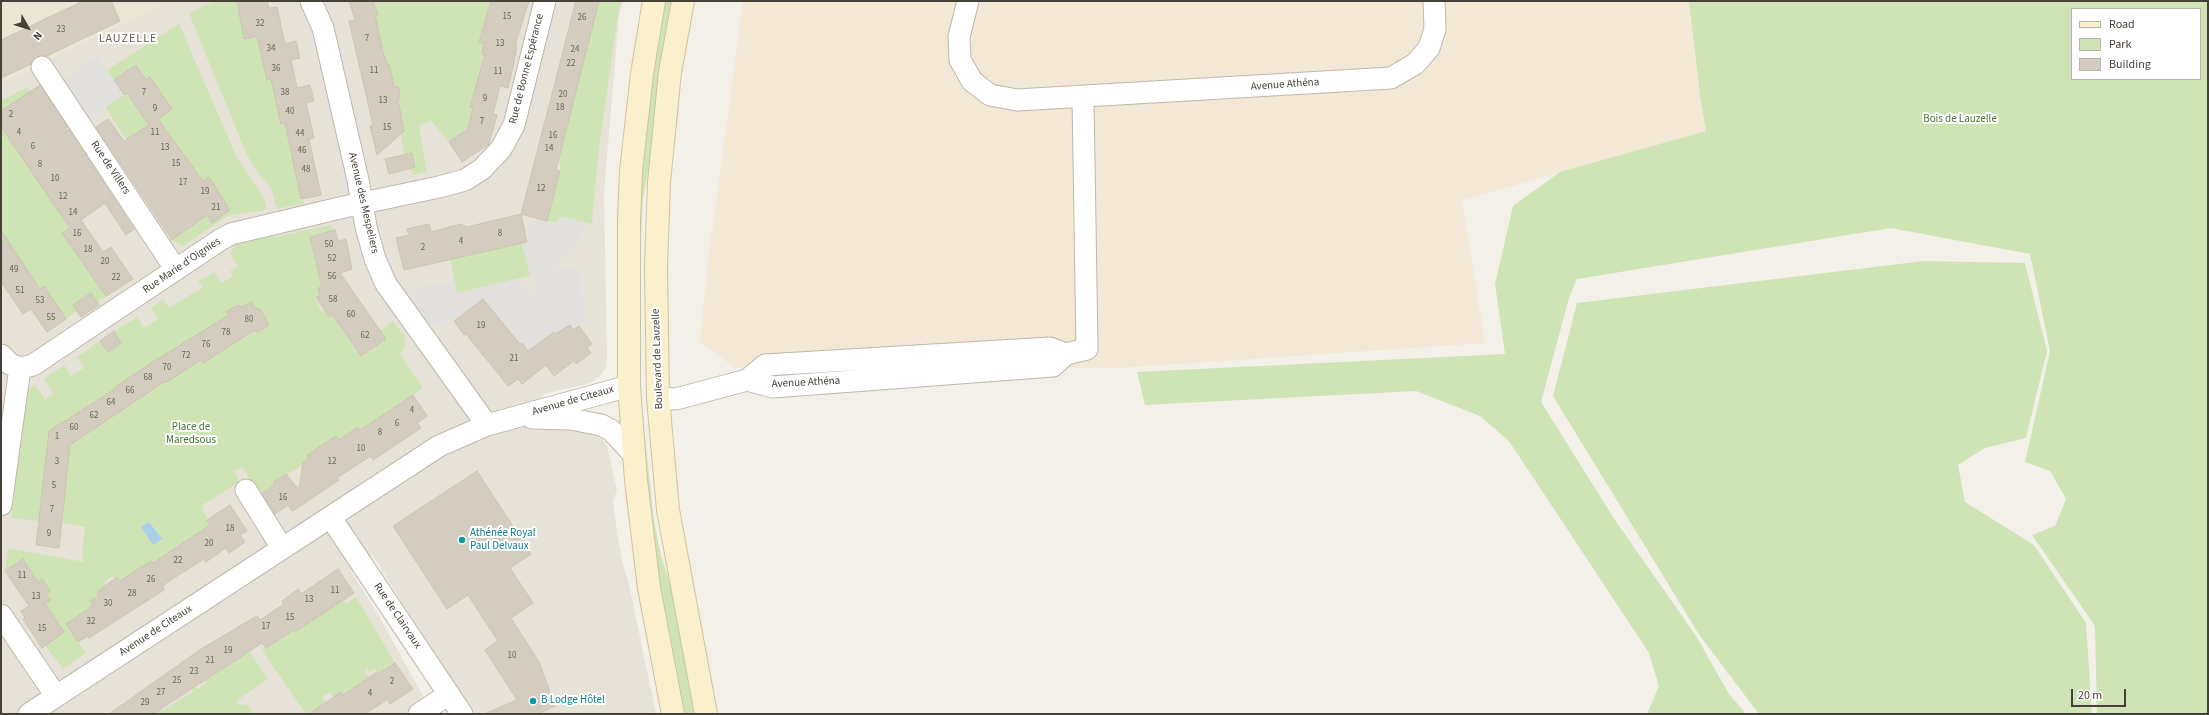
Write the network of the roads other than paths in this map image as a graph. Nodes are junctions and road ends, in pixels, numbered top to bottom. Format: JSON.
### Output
{"nodes":[{"id":1,"x":311,"y":1,"type":"edge"},
{"id":2,"x":545,"y":1,"type":"edge"},
{"id":3,"x":654,"y":1,"type":"edge"},
{"id":4,"x":683,"y":1,"type":"edge"},
{"id":5,"x":968,"y":1,"type":"edge"},
{"id":6,"x":1434,"y":1,"type":"edge"},
{"id":7,"x":42,"y":67,"type":"dead end"},
{"id":8,"x":1083,"y":97,"type":"junction"},
{"id":9,"x":363,"y":203,"type":"junction"},
{"id":10,"x":176,"y":270,"type":"junction"},
{"id":11,"x":1,"y":355,"type":"edge"},
{"id":12,"x":20,"y":368,"type":"junction"},
{"id":13,"x":629,"y":386,"type":"junction"},
{"id":14,"x":659,"y":409,"type":"junction"},
{"id":15,"x":518,"y":418,"type":"junction"},
{"id":16,"x":487,"y":425,"type":"junction"},
{"id":17,"x":634,"y":455,"type":"junction"},
{"id":18,"x":246,"y":490,"type":"dead end"},
{"id":19,"x":1,"y":505,"type":"edge"},
{"id":20,"x":331,"y":518,"type":"junction"},
{"id":21,"x":282,"y":548,"type":"junction"},
{"id":22,"x":1,"y":615,"type":"edge"},
{"id":23,"x":449,"y":694,"type":"junction"},
{"id":24,"x":56,"y":696,"type":"junction"},
{"id":25,"x":29,"y":714,"type":"edge"},
{"id":26,"x":419,"y":714,"type":"edge"},
{"id":27,"x":462,"y":714,"type":"edge"},
{"id":28,"x":674,"y":714,"type":"edge"},
{"id":29,"x":706,"y":714,"type":"edge"}],
"edges":[{"from":1,"to":9,"type":"street","name":"Avenue des Mespeliers"},
{"from":2,"to":9,"type":"street","name":"Rue de Bonne Espérance"},
{"from":3,"to":13,"type":"main road"},
{"from":4,"to":14,"type":"main road","name":"Boulevard de Lauzelle"},
{"from":5,"to":8,"type":"street","name":"Avenue Athéna"},
{"from":6,"to":8,"type":"street","name":"Avenue Athéna"},
{"from":7,"to":10,"type":"street","name":"Rue de Villers"},
{"from":8,"to":14,"type":"street","name":"Avenue Athéna"},
{"from":9,"to":10,"type":"street","name":"Rue Marie d'Oignies"},
{"from":9,"to":16,"type":"street","name":"Avenue des Mespeliers"},
{"from":10,"to":12,"type":"street","name":"Rue Marie d'Oignies"},
{"from":11,"to":12,"type":"street"},
{"from":12,"to":19,"type":"street"},
{"from":13,"to":14,"type":"main road"},
{"from":13,"to":15,"type":"street","name":"Avenue de Citeaux"},
{"from":13,"to":17,"type":"main road"},
{"from":14,"to":29,"type":"main road","name":"Boulevard de Lauzelle"},
{"from":15,"to":16,"type":"street","name":"Avenue de Citeaux"},
{"from":15,"to":17,"type":"street","name":"Avenue de Citeaux"},
{"from":16,"to":20,"type":"street","name":"Avenue de Citeaux"},
{"from":17,"to":28,"type":"main road"},
{"from":18,"to":21,"type":"street"},
{"from":20,"to":21,"type":"street","name":"Avenue de Citeaux"},
{"from":20,"to":23,"type":"street","name":"Rue de Clairvaux"},
{"from":21,"to":24,"type":"street","name":"Avenue de Citeaux"},
{"from":22,"to":24,"type":"street"},
{"from":23,"to":26,"type":"street"},
{"from":23,"to":27,"type":"street","name":"Rue de Clairvaux"},
{"from":24,"to":25,"type":"street","name":"Avenue de Citeaux"}]}
